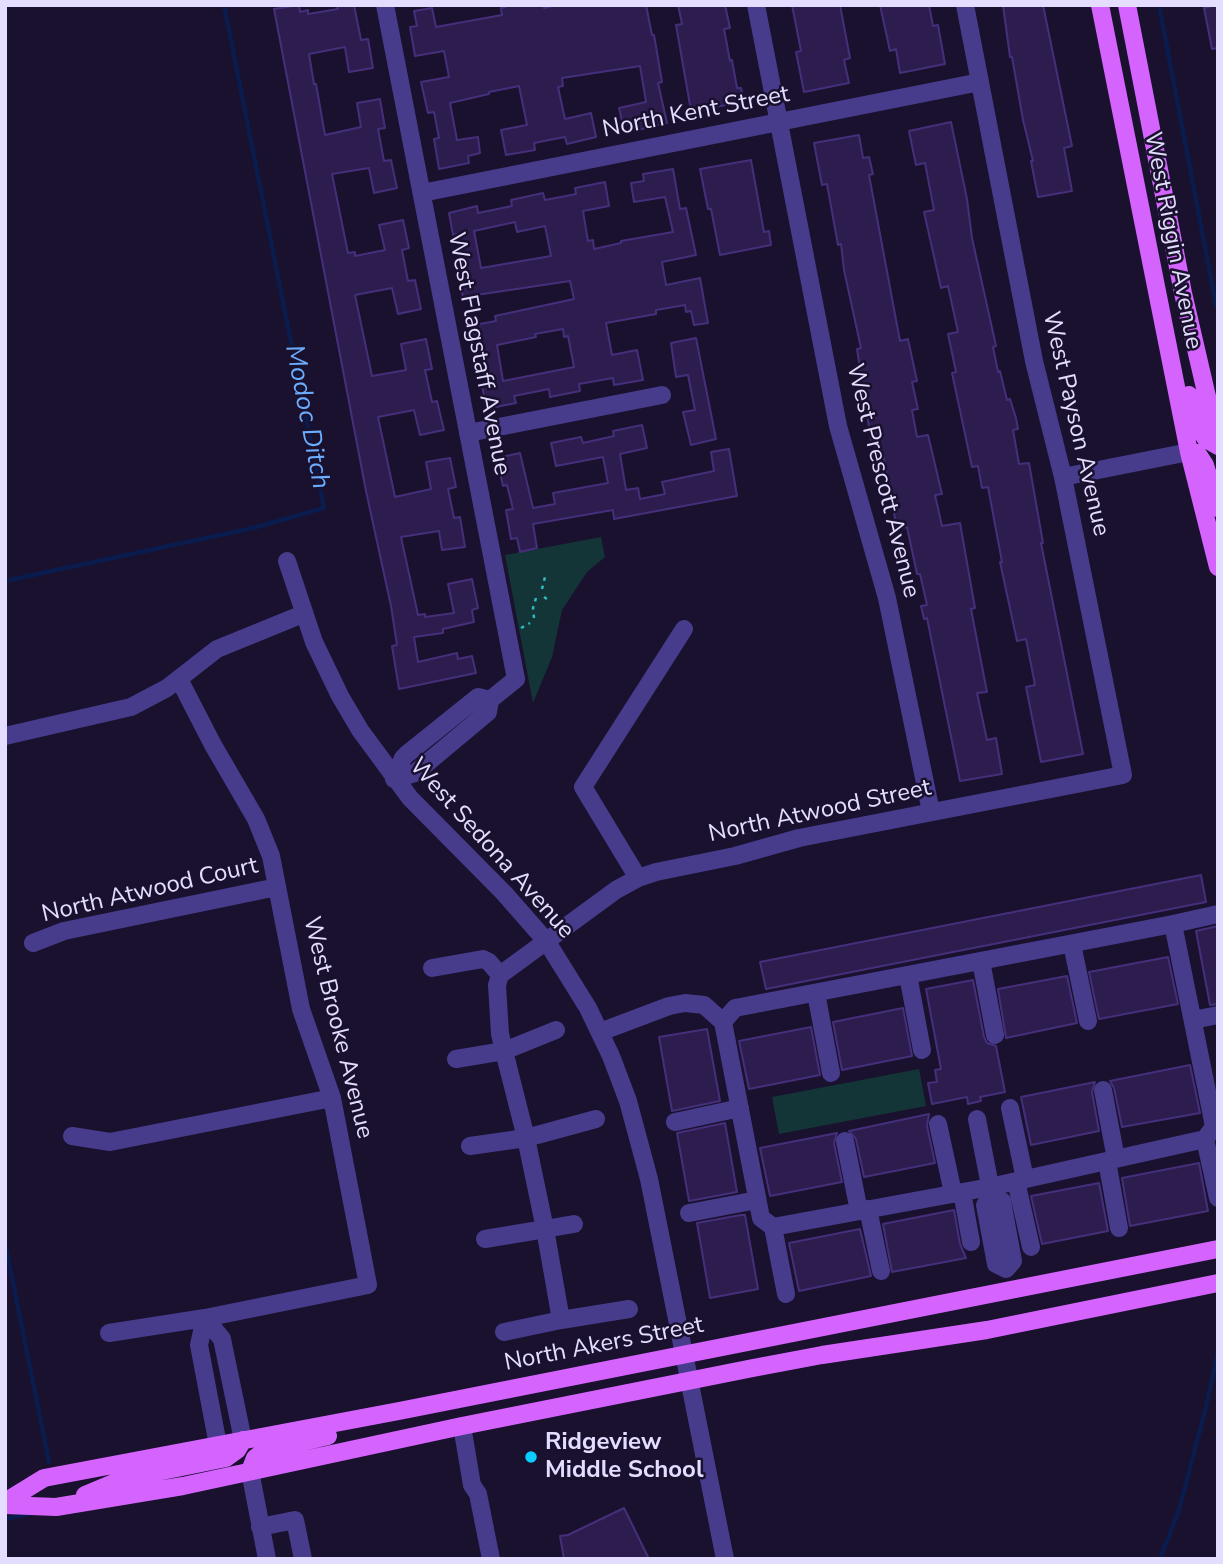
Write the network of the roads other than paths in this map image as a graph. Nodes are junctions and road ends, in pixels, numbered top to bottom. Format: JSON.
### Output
{"nodes":[{"id":1,"x":385,"y":5,"type":"edge"},
{"id":2,"x":756,"y":5,"type":"edge"},
{"id":3,"x":965,"y":5,"type":"edge"},
{"id":4,"x":1100,"y":5,"type":"edge"},
{"id":5,"x":1126,"y":5,"type":"edge"},
{"id":6,"x":980,"y":82,"type":"junction"},
{"id":7,"x":779,"y":122,"type":"junction"},
{"id":8,"x":422,"y":193,"type":"junction"},
{"id":9,"x":1149,"y":252,"type":"junction"},
{"id":10,"x":662,"y":395,"type":"dead end"},
{"id":11,"x":468,"y":433,"type":"junction"},
{"id":12,"x":1218,"y":445,"type":"edge"},
{"id":13,"x":1189,"y":452,"type":"junction"},
{"id":14,"x":1063,"y":477,"type":"junction"},
{"id":15,"x":1218,"y":508,"type":"edge"},
{"id":16,"x":287,"y":561,"type":"dead end"},
{"id":17,"x":1218,"y":567,"type":"edge"},
{"id":18,"x":303,"y":614,"type":"junction"},
{"id":19,"x":684,"y":629,"type":"dead end"},
{"id":20,"x":179,"y":679,"type":"junction"},
{"id":21,"x":5,"y":736,"type":"edge"},
{"id":22,"x":1124,"y":775,"type":"joint"},
{"id":23,"x":394,"y":779,"type":"junction"},
{"id":24,"x":931,"y":812,"type":"junction"},
{"id":25,"x":638,"y":878,"type":"junction"},
{"id":26,"x":277,"y":887,"type":"junction"},
{"id":27,"x":1218,"y":914,"type":"edge"},
{"id":28,"x":1173,"y":924,"type":"junction"},
{"id":29,"x":547,"y":942,"type":"junction"},
{"id":30,"x":33,"y":943,"type":"dead end"},
{"id":31,"x":1072,"y":944,"type":"junction"},
{"id":32,"x":981,"y":961,"type":"junction"},
{"id":33,"x":432,"y":968,"type":"dead end"},
{"id":34,"x":500,"y":975,"type":"junction"},
{"id":35,"x":908,"y":975,"type":"junction"},
{"id":36,"x":816,"y":993,"type":"junction"},
{"id":37,"x":1218,"y":1014,"type":"edge"},
{"id":38,"x":1192,"y":1020,"type":"junction"},
{"id":39,"x":1088,"y":1021,"type":"dead end"},
{"id":40,"x":723,"y":1022,"type":"junction"},
{"id":41,"x":556,"y":1030,"type":"dead end"},
{"id":42,"x":600,"y":1032,"type":"junction"},
{"id":43,"x":995,"y":1035,"type":"dead end"},
{"id":44,"x":922,"y":1050,"type":"dead end"},
{"id":45,"x":504,"y":1051,"type":"junction"},
{"id":46,"x":456,"y":1059,"type":"dead end"},
{"id":47,"x":831,"y":1073,"type":"dead end"},
{"id":48,"x":1103,"y":1090,"type":"dead end"},
{"id":49,"x":332,"y":1098,"type":"junction"},
{"id":50,"x":740,"y":1108,"type":"junction"},
{"id":51,"x":1010,"y":1108,"type":"dead end"},
{"id":52,"x":1215,"y":1111,"type":"edge"},
{"id":53,"x":596,"y":1119,"type":"dead end"},
{"id":54,"x":977,"y":1119,"type":"dead end"},
{"id":55,"x":675,"y":1122,"type":"dead end"},
{"id":56,"x":938,"y":1124,"type":"dead end"},
{"id":57,"x":72,"y":1136,"type":"dead end"},
{"id":58,"x":526,"y":1138,"type":"junction"},
{"id":59,"x":1205,"y":1139,"type":"junction"},
{"id":60,"x":845,"y":1141,"type":"dead end"},
{"id":61,"x":470,"y":1146,"type":"dead end"},
{"id":62,"x":1112,"y":1160,"type":"junction"},
{"id":63,"x":1020,"y":1180,"type":"junction"},
{"id":64,"x":991,"y":1191,"type":"junction"},
{"id":65,"x":957,"y":1193,"type":"junction"},
{"id":66,"x":1218,"y":1198,"type":"edge"},
{"id":67,"x":757,"y":1200,"type":"junction"},
{"id":68,"x":863,"y":1210,"type":"junction"},
{"id":69,"x":689,"y":1213,"type":"dead end"},
{"id":70,"x":574,"y":1224,"type":"dead end"},
{"id":71,"x":773,"y":1227,"type":"junction"},
{"id":72,"x":545,"y":1228,"type":"junction"},
{"id":73,"x":1119,"y":1228,"type":"dead end"},
{"id":74,"x":485,"y":1239,"type":"dead end"},
{"id":75,"x":971,"y":1242,"type":"dead end"},
{"id":76,"x":1031,"y":1247,"type":"dead end"},
{"id":77,"x":1218,"y":1249,"type":"edge"},
{"id":78,"x":881,"y":1270,"type":"dead end"},
{"id":79,"x":1218,"y":1283,"type":"edge"},
{"id":80,"x":1011,"y":1290,"type":"junction"},
{"id":81,"x":786,"y":1294,"type":"dead end"},
{"id":82,"x":629,"y":1309,"type":"dead end"},
{"id":83,"x":205,"y":1318,"type":"junction"},
{"id":84,"x":561,"y":1320,"type":"junction"},
{"id":85,"x":504,"y":1332,"type":"dead end"},
{"id":86,"x":109,"y":1334,"type":"dead end"},
{"id":87,"x":683,"y":1355,"type":"junction"},
{"id":88,"x":688,"y":1381,"type":"junction"},
{"id":89,"x":398,"y":1411,"type":"junction"},
{"id":90,"x":462,"y":1426,"type":"junction"},
{"id":91,"x":243,"y":1440,"type":"junction"},
{"id":92,"x":218,"y":1445,"type":"junction"},
{"id":93,"x":250,"y":1471,"type":"junction"},
{"id":94,"x":5,"y":1503,"type":"edge"},
{"id":95,"x":56,"y":1507,"type":"junction"},
{"id":96,"x":260,"y":1527,"type":"junction"},
{"id":97,"x":267,"y":1559,"type":"edge"},
{"id":98,"x":303,"y":1559,"type":"edge"},
{"id":99,"x":491,"y":1559,"type":"edge"},
{"id":100,"x":724,"y":1559,"type":"edge"}],
"edges":[{"from":1,"to":8,"type":"street","name":"West Flagstaff Avenue"},
{"from":2,"to":7,"type":"street","name":"West Prescott Avenue"},
{"from":3,"to":6,"type":"street","name":"West Payson Avenue"},
{"from":4,"to":9,"type":"main road","name":"West Riggin Avenue"},
{"from":5,"to":12,"type":"main road","name":"West Riggin Avenue"},
{"from":6,"to":7,"type":"street","name":"North Kent Street"},
{"from":6,"to":14,"type":"street","name":"West Payson Avenue"},
{"from":7,"to":8,"type":"street","name":"North Kent Street"},
{"from":7,"to":24,"type":"street","name":"West Prescott Avenue"},
{"from":8,"to":11,"type":"street","name":"West Flagstaff Avenue"},
{"from":9,"to":12,"type":"main road"},
{"from":9,"to":13,"type":"main road","name":"West Riggin Avenue"},
{"from":10,"to":11,"type":"street"},
{"from":11,"to":23,"type":"street","name":"West Flagstaff Avenue"},
{"from":13,"to":14,"type":"street"},
{"from":13,"to":15,"type":"main road"},
{"from":13,"to":17,"type":"main road","name":"West Riggin Avenue"},
{"from":14,"to":22,"type":"street","name":"West Payson Avenue"},
{"from":16,"to":18,"type":"street","name":"West Sedona Avenue"},
{"from":18,"to":20,"type":"street"},
{"from":18,"to":23,"type":"street","name":"West Sedona Avenue"},
{"from":19,"to":25,"type":"street"},
{"from":20,"to":21,"type":"street"},
{"from":20,"to":26,"type":"street","name":"West Brooke Avenue"},
{"from":22,"to":24,"type":"street","name":"North Atwood Street"},
{"from":23,"to":29,"type":"street","name":"West Sedona Avenue"},
{"from":24,"to":25,"type":"street","name":"North Atwood Street"},
{"from":25,"to":29,"type":"street","name":"North Atwood Street"},
{"from":26,"to":30,"type":"street","name":"North Atwood Court"},
{"from":26,"to":49,"type":"street","name":"West Brooke Avenue"},
{"from":27,"to":28,"type":"street"},
{"from":28,"to":31,"type":"street"},
{"from":28,"to":38,"type":"street"},
{"from":29,"to":34,"type":"street","name":"North Atwood Street"},
{"from":29,"to":42,"type":"street","name":"West Sedona Avenue"},
{"from":31,"to":32,"type":"street"},
{"from":31,"to":39,"type":"street"},
{"from":32,"to":35,"type":"street"},
{"from":32,"to":43,"type":"street"},
{"from":33,"to":34,"type":"street"},
{"from":34,"to":45,"type":"street"},
{"from":35,"to":36,"type":"street"},
{"from":35,"to":44,"type":"street"},
{"from":36,"to":40,"type":"street"},
{"from":36,"to":47,"type":"street"},
{"from":37,"to":38,"type":"street"},
{"from":38,"to":52,"type":"street"},
{"from":40,"to":42,"type":"street"},
{"from":40,"to":50,"type":"street"},
{"from":41,"to":45,"type":"street"},
{"from":42,"to":87,"type":"street","name":"West Sedona Avenue"},
{"from":45,"to":46,"type":"street"},
{"from":45,"to":58,"type":"street"},
{"from":48,"to":62,"type":"street"},
{"from":49,"to":57,"type":"street"},
{"from":49,"to":83,"type":"street","name":"West Brooke Avenue"},
{"from":50,"to":55,"type":"street"},
{"from":50,"to":67,"type":"street"},
{"from":51,"to":63,"type":"street"},
{"from":52,"to":59,"type":"street"},
{"from":53,"to":58,"type":"street"},
{"from":54,"to":64,"type":"street"},
{"from":56,"to":65,"type":"street"},
{"from":58,"to":61,"type":"street"},
{"from":58,"to":72,"type":"street"},
{"from":59,"to":62,"type":"street"},
{"from":59,"to":66,"type":"street"},
{"from":60,"to":68,"type":"street"},
{"from":62,"to":63,"type":"street"},
{"from":62,"to":73,"type":"street"},
{"from":63,"to":64,"type":"street"},
{"from":63,"to":76,"type":"street"},
{"from":64,"to":65,"type":"street"},
{"from":64,"to":80,"type":"street"},
{"from":65,"to":68,"type":"street"},
{"from":65,"to":75,"type":"street"},
{"from":67,"to":69,"type":"street"},
{"from":67,"to":71,"type":"street"},
{"from":68,"to":71,"type":"street"},
{"from":68,"to":78,"type":"street"},
{"from":70,"to":72,"type":"street"},
{"from":71,"to":81,"type":"street"},
{"from":72,"to":74,"type":"street"},
{"from":72,"to":84,"type":"street"},
{"from":77,"to":80,"type":"main road","name":"North Akers Street"},
{"from":79,"to":88,"type":"main road","name":"North Akers Street"},
{"from":80,"to":87,"type":"main road","name":"North Akers Street"},
{"from":82,"to":84,"type":"street"},
{"from":83,"to":86,"type":"street"},
{"from":83,"to":91,"type":"street"},
{"from":83,"to":92,"type":"street"},
{"from":84,"to":85,"type":"street"},
{"from":87,"to":88,"type":"street","name":"West Sedona Avenue"},
{"from":87,"to":89,"type":"main road","name":"North Akers Street"},
{"from":88,"to":90,"type":"main road","name":"North Akers Street"},
{"from":88,"to":100,"type":"street","name":"West Sedona Avenue"},
{"from":89,"to":91,"type":"main road","name":"North Akers Street"},
{"from":89,"to":93,"type":"main road"},
{"from":90,"to":93,"type":"main road","name":"North Akers Street"},
{"from":90,"to":99,"type":"street"},
{"from":91,"to":92,"type":"main road","name":"North Akers Street"},
{"from":91,"to":95,"type":"main road"},
{"from":92,"to":94,"type":"main road","name":"North Akers Street"},
{"from":93,"to":95,"type":"main road","name":"North Akers Street"},
{"from":93,"to":96,"type":"street"},
{"from":94,"to":95,"type":"main road","name":"North Akers Street"},
{"from":96,"to":97,"type":"street"},
{"from":96,"to":98,"type":"street"}]}
